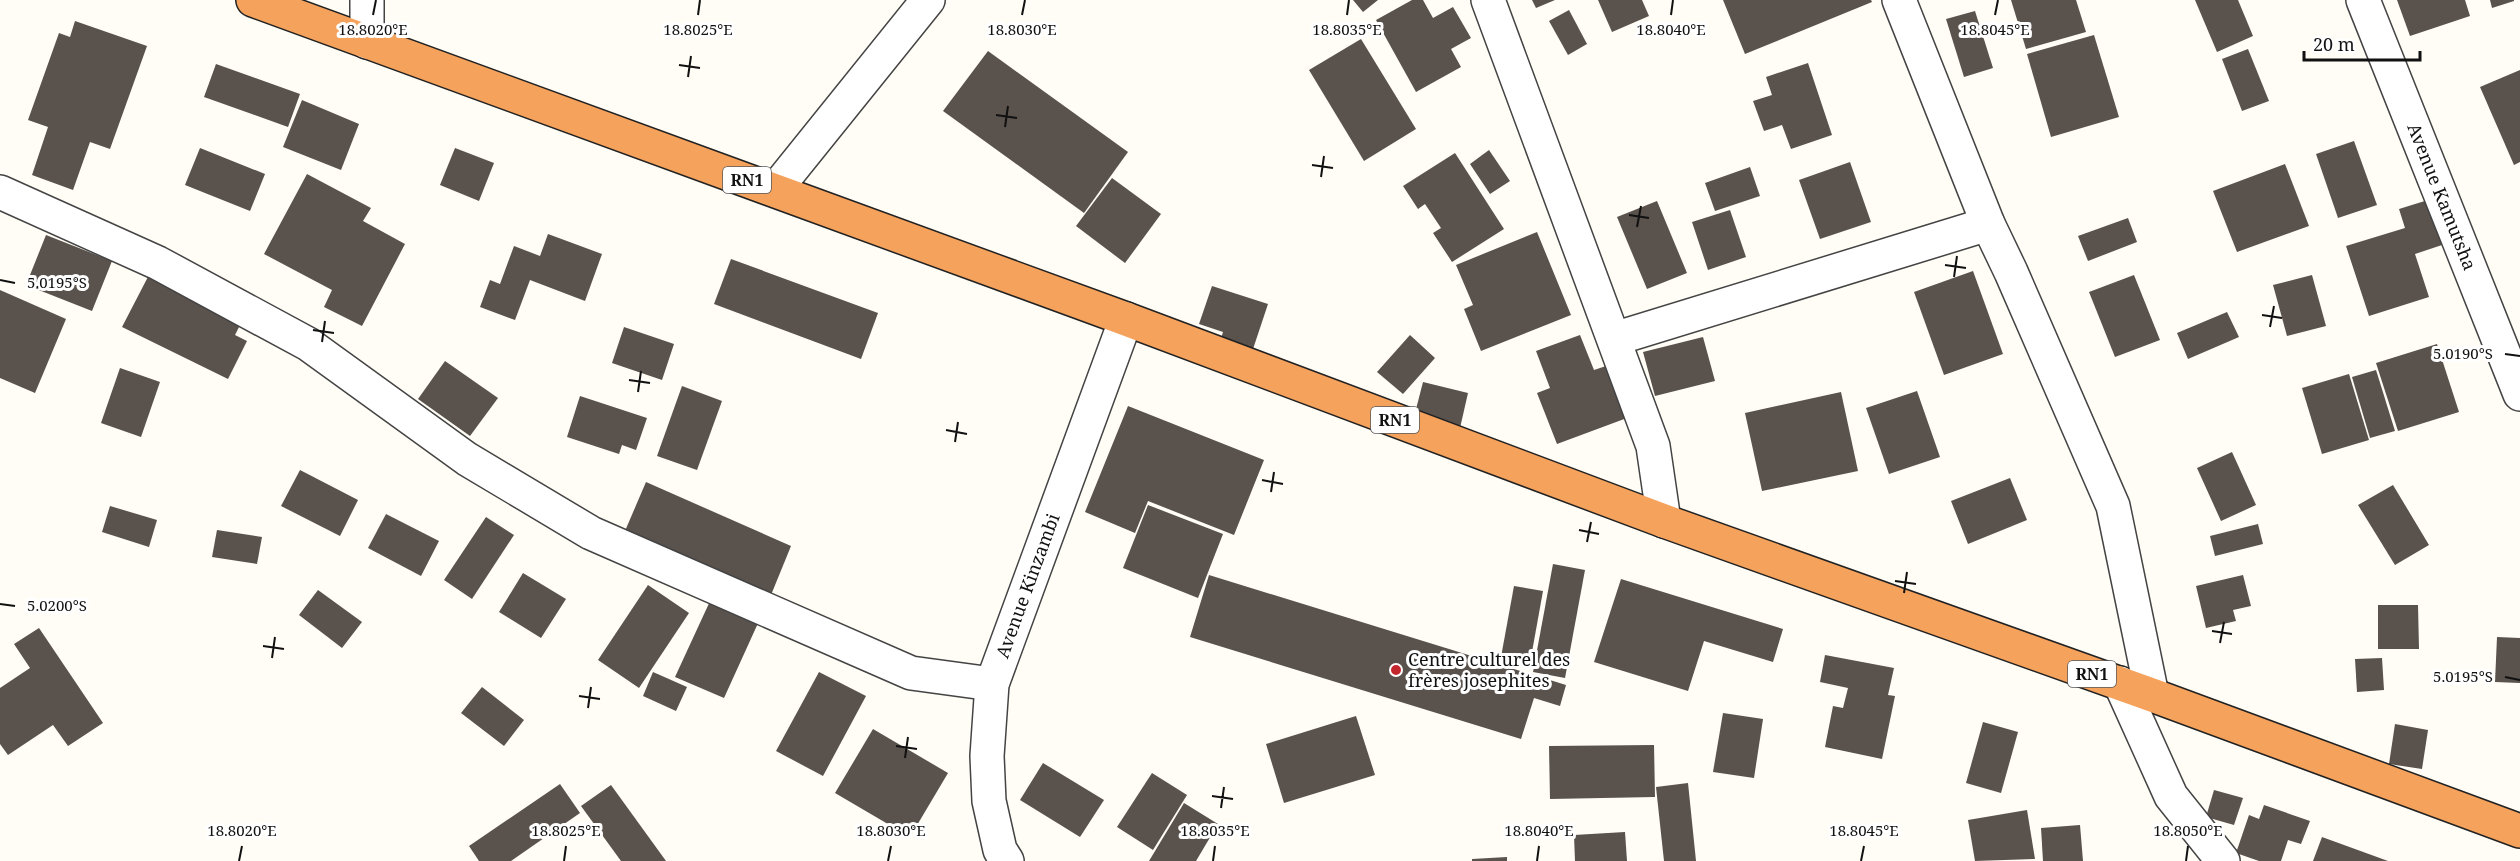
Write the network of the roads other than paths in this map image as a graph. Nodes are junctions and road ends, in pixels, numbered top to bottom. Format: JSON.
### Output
{"nodes":[{"id":1,"x":253,"y":0,"type":"edge"},
{"id":2,"x":367,"y":0,"type":"edge"},
{"id":3,"x":928,"y":0,"type":"edge"},
{"id":4,"x":1488,"y":0,"type":"edge"},
{"id":5,"x":1899,"y":0,"type":"edge"},
{"id":6,"x":2363,"y":0,"type":"edge"},
{"id":7,"x":367,"y":42,"type":"junction"},
{"id":8,"x":775,"y":190,"type":"junction"},
{"id":9,"x":0,"y":192,"type":"edge"},
{"id":10,"x":1988,"y":224,"type":"junction"},
{"id":11,"x":1126,"y":319,"type":"junction"},
{"id":12,"x":1614,"y":339,"type":"junction"},
{"id":13,"x":2520,"y":394,"type":"edge"},
{"id":14,"x":1664,"y":521,"type":"junction"},
{"id":15,"x":2120,"y":683,"type":"junction"},
{"id":16,"x":992,"y":684,"type":"junction"},
{"id":17,"x":2152,"y":695,"type":"junction"},
{"id":18,"x":2520,"y":831,"type":"edge"},
{"id":19,"x":1007,"y":861,"type":"edge"},
{"id":20,"x":2223,"y":861,"type":"edge"}],
"edges":[{"from":1,"to":7,"type":"highway","number":"RN1"},
{"from":2,"to":7,"type":"street"},
{"from":3,"to":8,"type":"street"},
{"from":4,"to":12,"type":"street"},
{"from":5,"to":10,"type":"street"},
{"from":6,"to":13,"type":"street","name":"Avenue Kamutsha"},
{"from":7,"to":8,"type":"highway","number":"RN1"},
{"from":8,"to":11,"type":"highway","number":"RN1"},
{"from":9,"to":16,"type":"street"},
{"from":10,"to":12,"type":"street"},
{"from":10,"to":17,"type":"street"},
{"from":11,"to":14,"type":"highway","number":"RN1"},
{"from":11,"to":16,"type":"street","name":"Avenue Kinzambi"},
{"from":12,"to":14,"type":"street"},
{"from":14,"to":15,"type":"highway","number":"RN1"},
{"from":15,"to":17,"type":"highway","number":"RN1"},
{"from":15,"to":20,"type":"street"},
{"from":16,"to":19,"type":"street","name":"Avenue Kinzambi"},
{"from":17,"to":18,"type":"highway","number":"RN1"}]}
